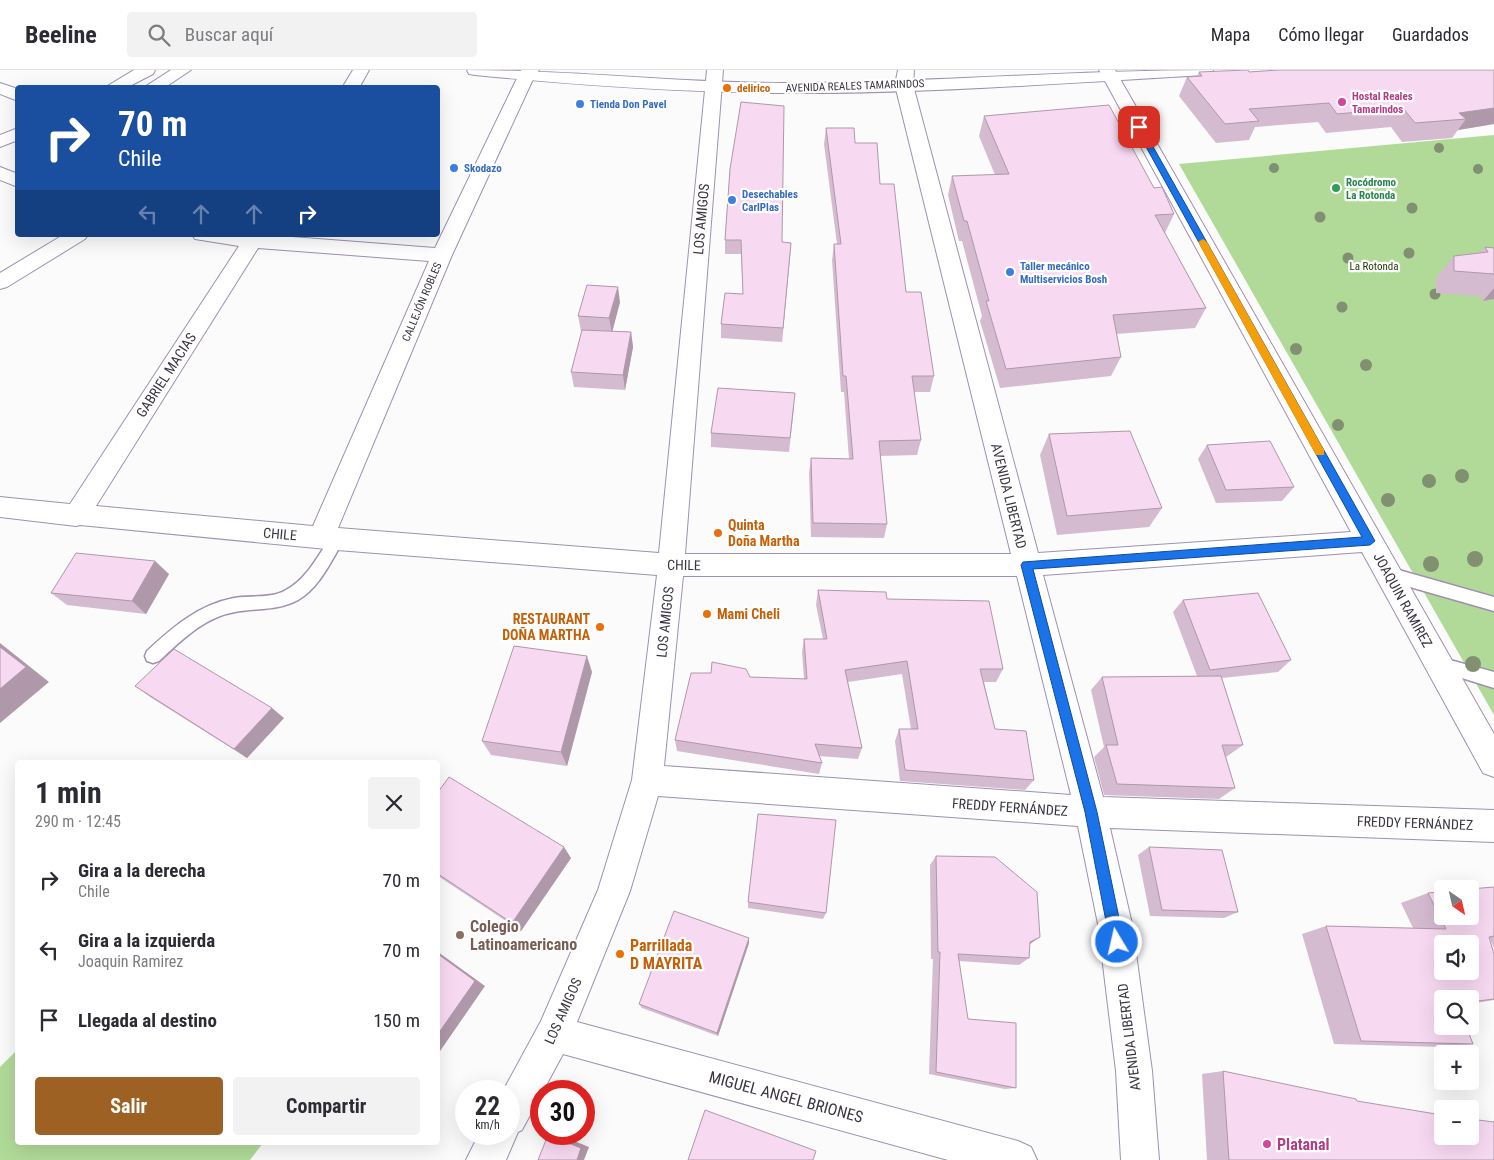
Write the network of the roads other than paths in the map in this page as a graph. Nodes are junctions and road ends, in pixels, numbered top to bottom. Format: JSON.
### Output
{"nodes":[{"id":1,"x":147,"y":70,"type":"edge"},
{"id":2,"x":183,"y":70,"type":"edge"},
{"id":3,"x":361,"y":70,"type":"edge"},
{"id":4,"x":475,"y":70,"type":"edge"},
{"id":5,"x":1205,"y":70,"type":"edge"},
{"id":6,"x":529,"y":72,"type":"edge"},
{"id":7,"x":1108,"y":72,"type":"edge"},
{"id":8,"x":714,"y":78,"type":"edge"},
{"id":9,"x":905,"y":78,"type":"edge"},
{"id":10,"x":118,"y":85,"type":"edge"},
{"id":11,"x":156,"y":85,"type":"edge"},
{"id":12,"x":352,"y":85,"type":"edge"},
{"id":13,"x":0,"y":88,"type":"edge"},
{"id":14,"x":15,"y":95,"type":"edge"},
{"id":15,"x":15,"y":138,"type":"edge"},
{"id":16,"x":2,"y":158,"type":"edge"},
{"id":17,"x":15,"y":176,"type":"edge"},
{"id":18,"x":75,"y":237,"type":"edge"},
{"id":19,"x":237,"y":237,"type":"edge"},
{"id":20,"x":254,"y":238,"type":"edge"},
{"id":21,"x":442,"y":255,"type":"junction"},
{"id":22,"x":0,"y":282,"type":"edge"},
{"id":23,"x":0,"y":507,"type":"edge"},
{"id":24,"x":76,"y":516,"type":"junction"},
{"id":25,"x":329,"y":538,"type":"junction"},
{"id":26,"x":1370,"y":541,"type":"junction"},
{"id":27,"x":671,"y":565,"type":"junction"},
{"id":28,"x":1027,"y":565,"type":"junction"},
{"id":29,"x":1388,"y":574,"type":"junction"},
{"id":30,"x":1494,"y":604,"type":"edge"},
{"id":31,"x":153,"y":656,"type":"dead end"},
{"id":32,"x":1438,"y":664,"type":"junction"},
{"id":33,"x":1494,"y":680,"type":"edge"},
{"id":34,"x":1494,"y":763,"type":"edge"},
{"id":35,"x":647,"y":780,"type":"junction"},
{"id":36,"x":1091,"y":812,"type":"junction"},
{"id":37,"x":1494,"y":826,"type":"edge"},
{"id":38,"x":554,"y":1034,"type":"junction"},
{"id":39,"x":520,"y":1097,"type":"edge"},
{"id":40,"x":494,"y":1145,"type":"edge"},
{"id":41,"x":485,"y":1160,"type":"edge"},
{"id":42,"x":1018,"y":1160,"type":"edge"},
{"id":43,"x":1140,"y":1160,"type":"edge"}],
"edges":[{"from":1,"to":10,"type":"street"},
{"from":2,"to":11,"type":"street"},
{"from":3,"to":12,"type":"street"},
{"from":4,"to":6,"type":"street","name":"AVENIDA REALES TAMARINDOS"},
{"from":5,"to":7,"type":"street","name":"AVENIDA REALES TAMARINDOS"},
{"from":6,"to":8,"type":"street","name":"AVENIDA REALES TAMARINDOS"},
{"from":6,"to":21,"type":"street","name":"CALLEJÓN ROBLES"},
{"from":7,"to":9,"type":"street","name":"AVENIDA REALES TAMARINDOS"},
{"from":7,"to":26,"type":"street","name":"JOAQUIN RAMIREZ"},
{"from":8,"to":9,"type":"street","name":"AVENIDA REALES TAMARINDOS"},
{"from":8,"to":27,"type":"street","name":"LOS AMIGOS"},
{"from":9,"to":28,"type":"street","name":"AVENIDA LIBERTAD"},
{"from":13,"to":14,"type":"street"},
{"from":15,"to":16,"type":"street"},
{"from":16,"to":17,"type":"street"},
{"from":18,"to":22,"type":"street"},
{"from":19,"to":20,"type":"street"},
{"from":20,"to":21,"type":"street"},
{"from":20,"to":24,"type":"street","name":"GABRIEL MACIAS"},
{"from":21,"to":25,"type":"street","name":"CALLEJÓN ROBLES"},
{"from":23,"to":24,"type":"street","name":"CHILE"},
{"from":24,"to":25,"type":"street","name":"CHILE"},
{"from":25,"to":27,"type":"street","name":"CHILE"},
{"from":25,"to":31,"type":"lane"},
{"from":26,"to":28,"type":"street","name":"CHILE"},
{"from":26,"to":29,"type":"street","name":"JOAQUIN RAMIREZ"},
{"from":27,"to":28,"type":"street","name":"CHILE"},
{"from":27,"to":35,"type":"street","name":"LOS AMIGOS"},
{"from":28,"to":36,"type":"street","name":"AVENIDA LIBERTAD"},
{"from":29,"to":30,"type":"lane"},
{"from":29,"to":32,"type":"street","name":"JOAQUIN RAMIREZ"},
{"from":32,"to":33,"type":"lane"},
{"from":32,"to":34,"type":"street","name":"JOAQUIN RAMIREZ"},
{"from":35,"to":36,"type":"street","name":"FREDDY FERNÁNDEZ"},
{"from":35,"to":38,"type":"street","name":"LOS AMIGOS"},
{"from":36,"to":37,"type":"street","name":"FREDDY FERNÁNDEZ"},
{"from":36,"to":43,"type":"street","name":"AVENIDA LIBERTAD"},
{"from":38,"to":39,"type":"street","name":"LOS AMIGOS"},
{"from":38,"to":42,"type":"street","name":"MIGUEL ANGEL BRIONES"},
{"from":40,"to":41,"type":"street"}]}
